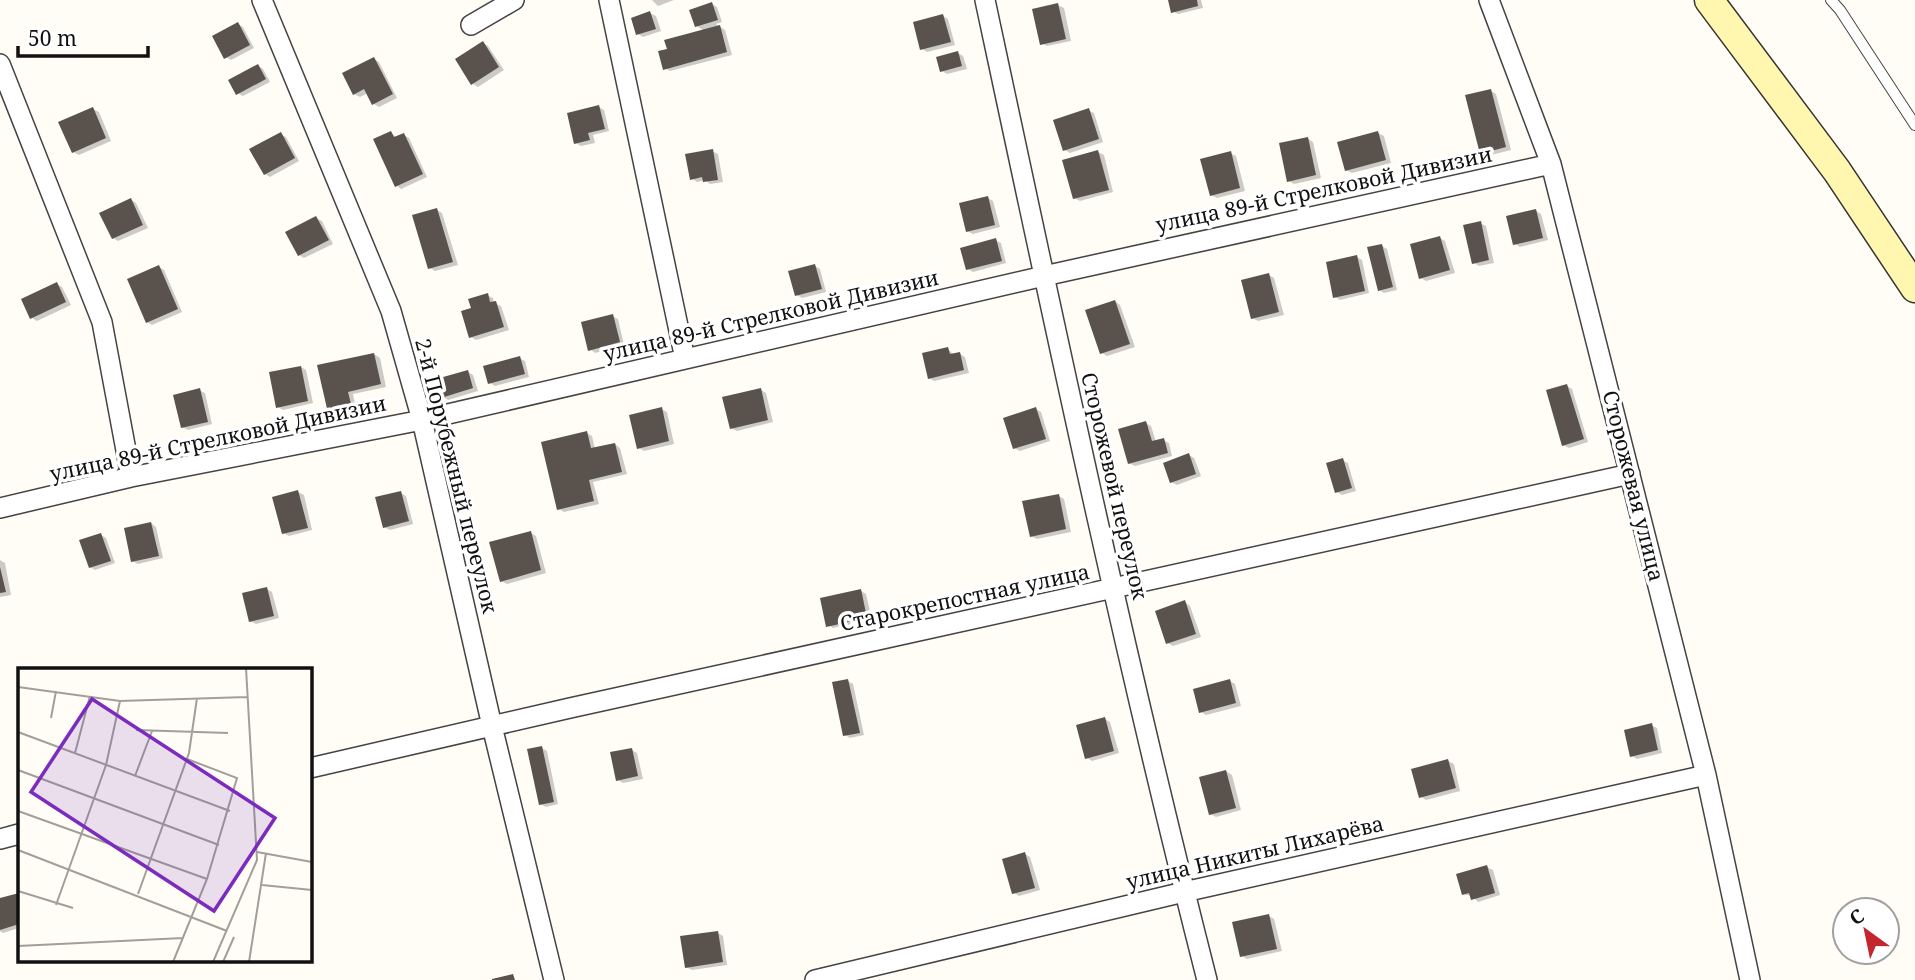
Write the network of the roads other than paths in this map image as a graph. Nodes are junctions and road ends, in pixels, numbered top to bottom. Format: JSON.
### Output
{"nodes":[{"id":1,"x":262,"y":0,"type":"edge"},
{"id":2,"x":514,"y":0,"type":"edge"},
{"id":3,"x":609,"y":0,"type":"edge"},
{"id":4,"x":985,"y":0,"type":"edge"},
{"id":5,"x":1489,"y":0,"type":"edge"},
{"id":6,"x":1709,"y":0,"type":"edge"},
{"id":7,"x":1831,"y":0,"type":"edge"},
{"id":8,"x":471,"y":25,"type":"dead end"},
{"id":9,"x":0,"y":64,"type":"edge"},
{"id":10,"x":1915,"y":125,"type":"edge"},
{"id":11,"x":1551,"y":164,"type":"junction"},
{"id":12,"x":1044,"y":276,"type":"junction"},
{"id":13,"x":1915,"y":288,"type":"edge"},
{"id":14,"x":685,"y":359,"type":"junction"},
{"id":15,"x":422,"y":420,"type":"junction"},
{"id":16,"x":1630,"y":474,"type":"junction"},
{"id":17,"x":131,"y":477,"type":"junction"},
{"id":18,"x":0,"y":508,"type":"edge"},
{"id":19,"x":1114,"y":589,"type":"junction"},
{"id":20,"x":492,"y":726,"type":"junction"},
{"id":21,"x":312,"y":768,"type":"edge"},
{"id":22,"x":1706,"y":775,"type":"junction"},
{"id":23,"x":18,"y":834,"type":"edge"},
{"id":24,"x":0,"y":839,"type":"edge"},
{"id":25,"x":1184,"y":892,"type":"junction"},
{"id":26,"x":554,"y":980,"type":"edge"},
{"id":27,"x":815,"y":980,"type":"edge"},
{"id":28,"x":1207,"y":980,"type":"edge"},
{"id":29,"x":1749,"y":980,"type":"edge"}],
"edges":[{"from":1,"to":15,"type":"street","name":"2-й Порубежный переулок"},
{"from":2,"to":8,"type":"street"},
{"from":3,"to":14,"type":"street"},
{"from":4,"to":12,"type":"street","name":"Сторожевой переулок"},
{"from":5,"to":11,"type":"street","name":"Сторожевая улица"},
{"from":6,"to":13,"type":"main road"},
{"from":7,"to":10,"type":"lane"},
{"from":9,"to":17,"type":"street"},
{"from":11,"to":12,"type":"street","name":"улица 89-й Стрелковой Дивизии"},
{"from":11,"to":16,"type":"street","name":"Сторожевая улица"},
{"from":12,"to":14,"type":"street","name":"улица 89-й Стрелковой Дивизии"},
{"from":12,"to":19,"type":"street","name":"Сторожевой переулок"},
{"from":14,"to":15,"type":"street","name":"улица 89-й Стрелковой Дивизии"},
{"from":15,"to":17,"type":"street","name":"улица 89-й Стрелковой Дивизии"},
{"from":15,"to":20,"type":"street","name":"2-й Порубежный переулок"},
{"from":16,"to":19,"type":"street","name":"Старокрепостная улица"},
{"from":16,"to":22,"type":"street","name":"Сторожевая улица"},
{"from":17,"to":18,"type":"street","name":"улица 89-й Стрелковой Дивизии"},
{"from":19,"to":20,"type":"street","name":"Старокрепостная улица"},
{"from":19,"to":25,"type":"street","name":"Сторожевой переулок"},
{"from":20,"to":21,"type":"street","name":"Старокрепостная улица"},
{"from":20,"to":26,"type":"street","name":"2-й Порубежный переулок"},
{"from":22,"to":25,"type":"street","name":"улица Никиты Лихарёва"},
{"from":22,"to":29,"type":"street","name":"Сторожевая улица"},
{"from":23,"to":24,"type":"street"},
{"from":25,"to":27,"type":"street","name":"улица Никиты Лихарёва"},
{"from":25,"to":28,"type":"street","name":"Сторожевой переулок"}]}
